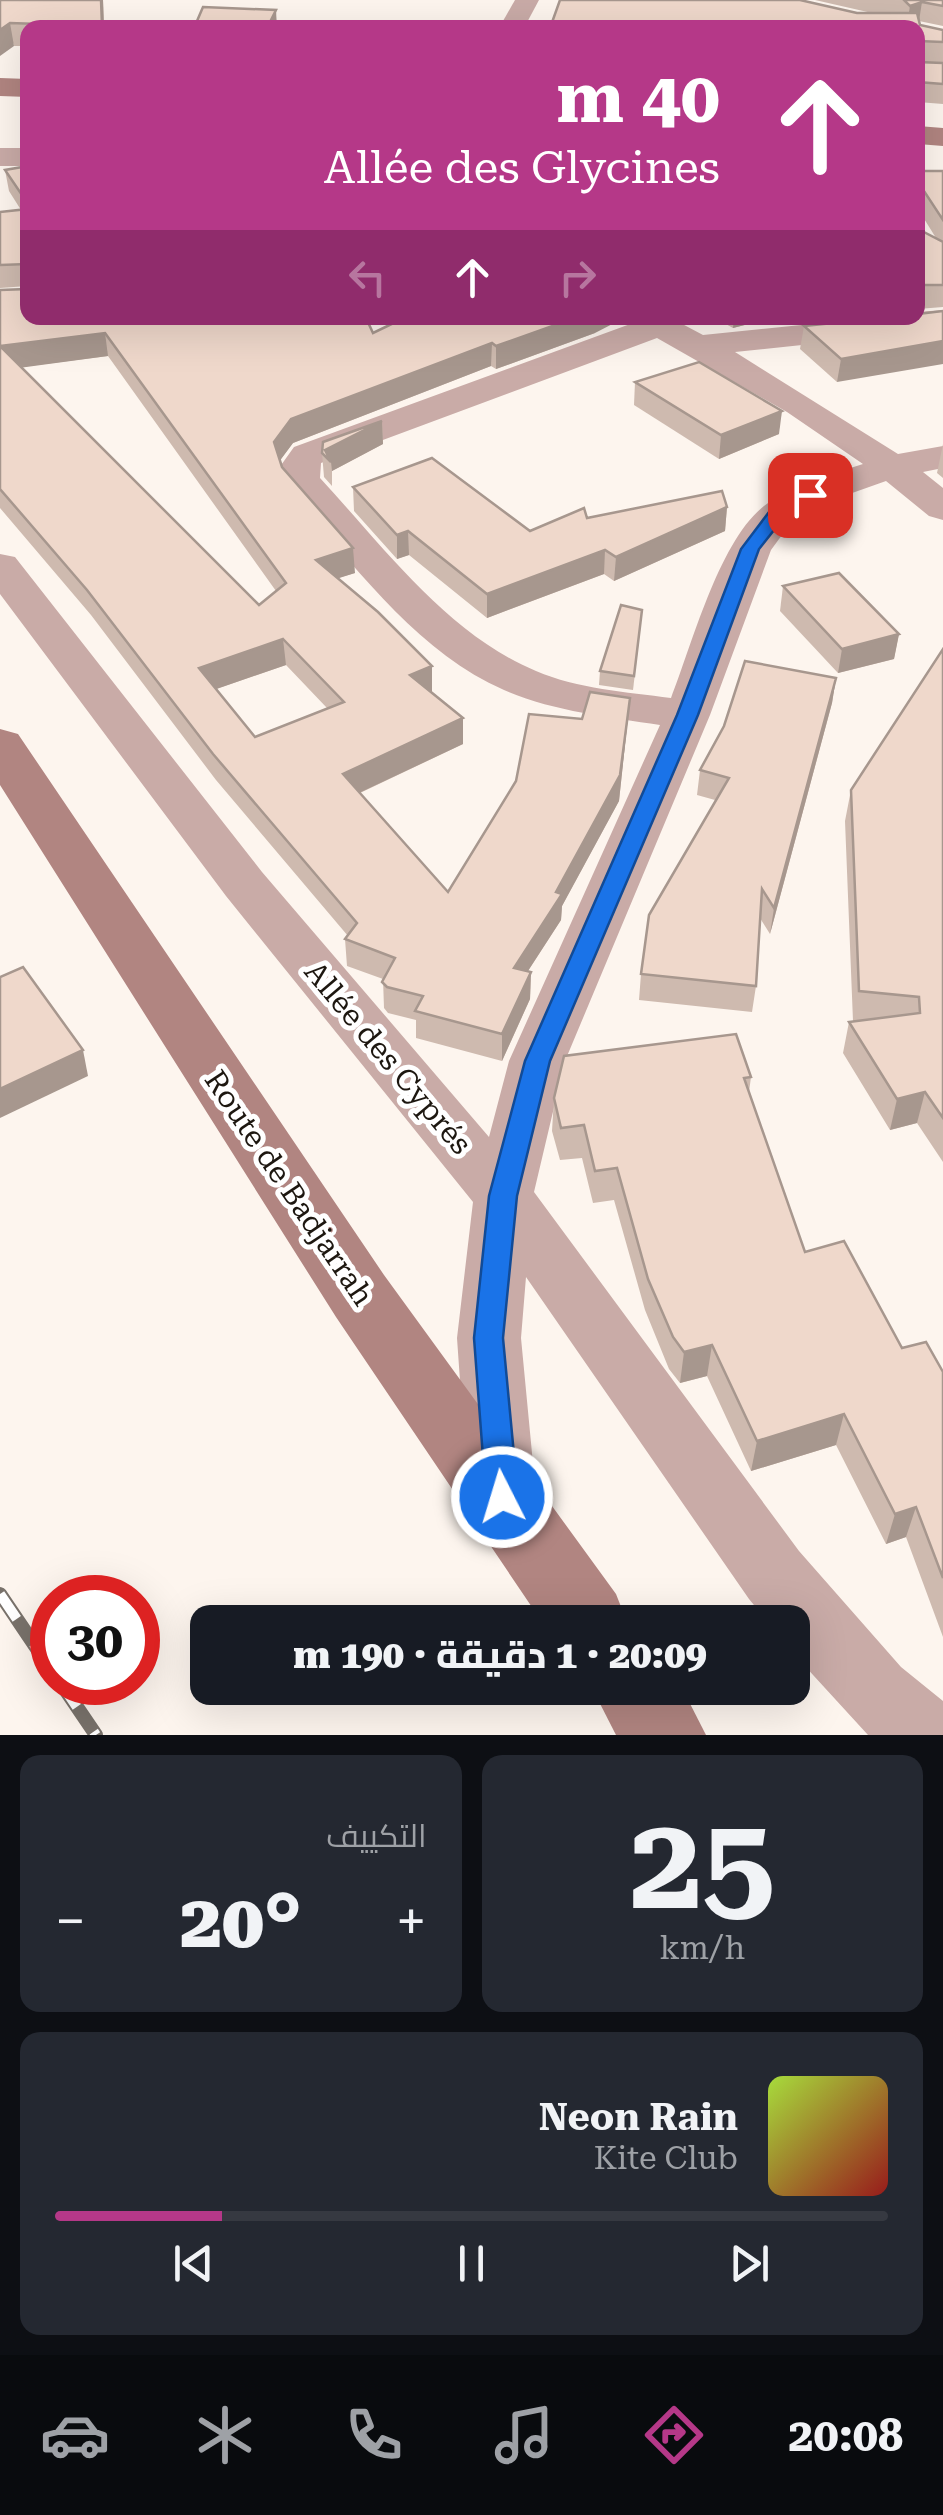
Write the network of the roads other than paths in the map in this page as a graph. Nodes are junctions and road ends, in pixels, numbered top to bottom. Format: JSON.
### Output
{"nodes":[{"id":1,"x":643,"y":325,"type":"edge"},
{"id":2,"x":660,"y":325,"type":"edge"},
{"id":3,"x":896,"y":325,"type":"edge"},
{"id":4,"x":698,"y":346,"type":"junction"},
{"id":5,"x":943,"y":458,"type":"edge"},
{"id":6,"x":894,"y":466,"type":"junction"},
{"id":7,"x":943,"y":508,"type":"edge"},
{"id":8,"x":0,"y":566,"type":"edge"},
{"id":9,"x":687,"y":715,"type":"junction"},
{"id":10,"x":0,"y":745,"type":"edge"},
{"id":11,"x":503,"y":1196,"type":"junction"},
{"id":12,"x":502,"y":1497,"type":"junction"},
{"id":13,"x":576,"y":1605,"type":"edge"},
{"id":14,"x":645,"y":1705,"type":"edge"},
{"id":15,"x":666,"y":1735,"type":"edge"},
{"id":16,"x":926,"y":1735,"type":"edge"}],
"edges":[{"from":1,"to":9,"type":"street"},
{"from":2,"to":4,"type":"street"},
{"from":3,"to":4,"type":"street"},
{"from":4,"to":6,"type":"street"},
{"from":5,"to":6,"type":"street"},
{"from":6,"to":7,"type":"street"},
{"from":6,"to":9,"type":"street"},
{"from":8,"to":11,"type":"street","name":"Allée des Cyprés"},
{"from":9,"to":11,"type":"street"},
{"from":10,"to":12,"type":"main road","name":"Route de Badjarrah"},
{"from":11,"to":12,"type":"street"},
{"from":11,"to":16,"type":"street","name":"Allée des Cyprés"},
{"from":12,"to":13,"type":"main road","name":"Route de Badjarrah"},
{"from":14,"to":15,"type":"main road"}]}
